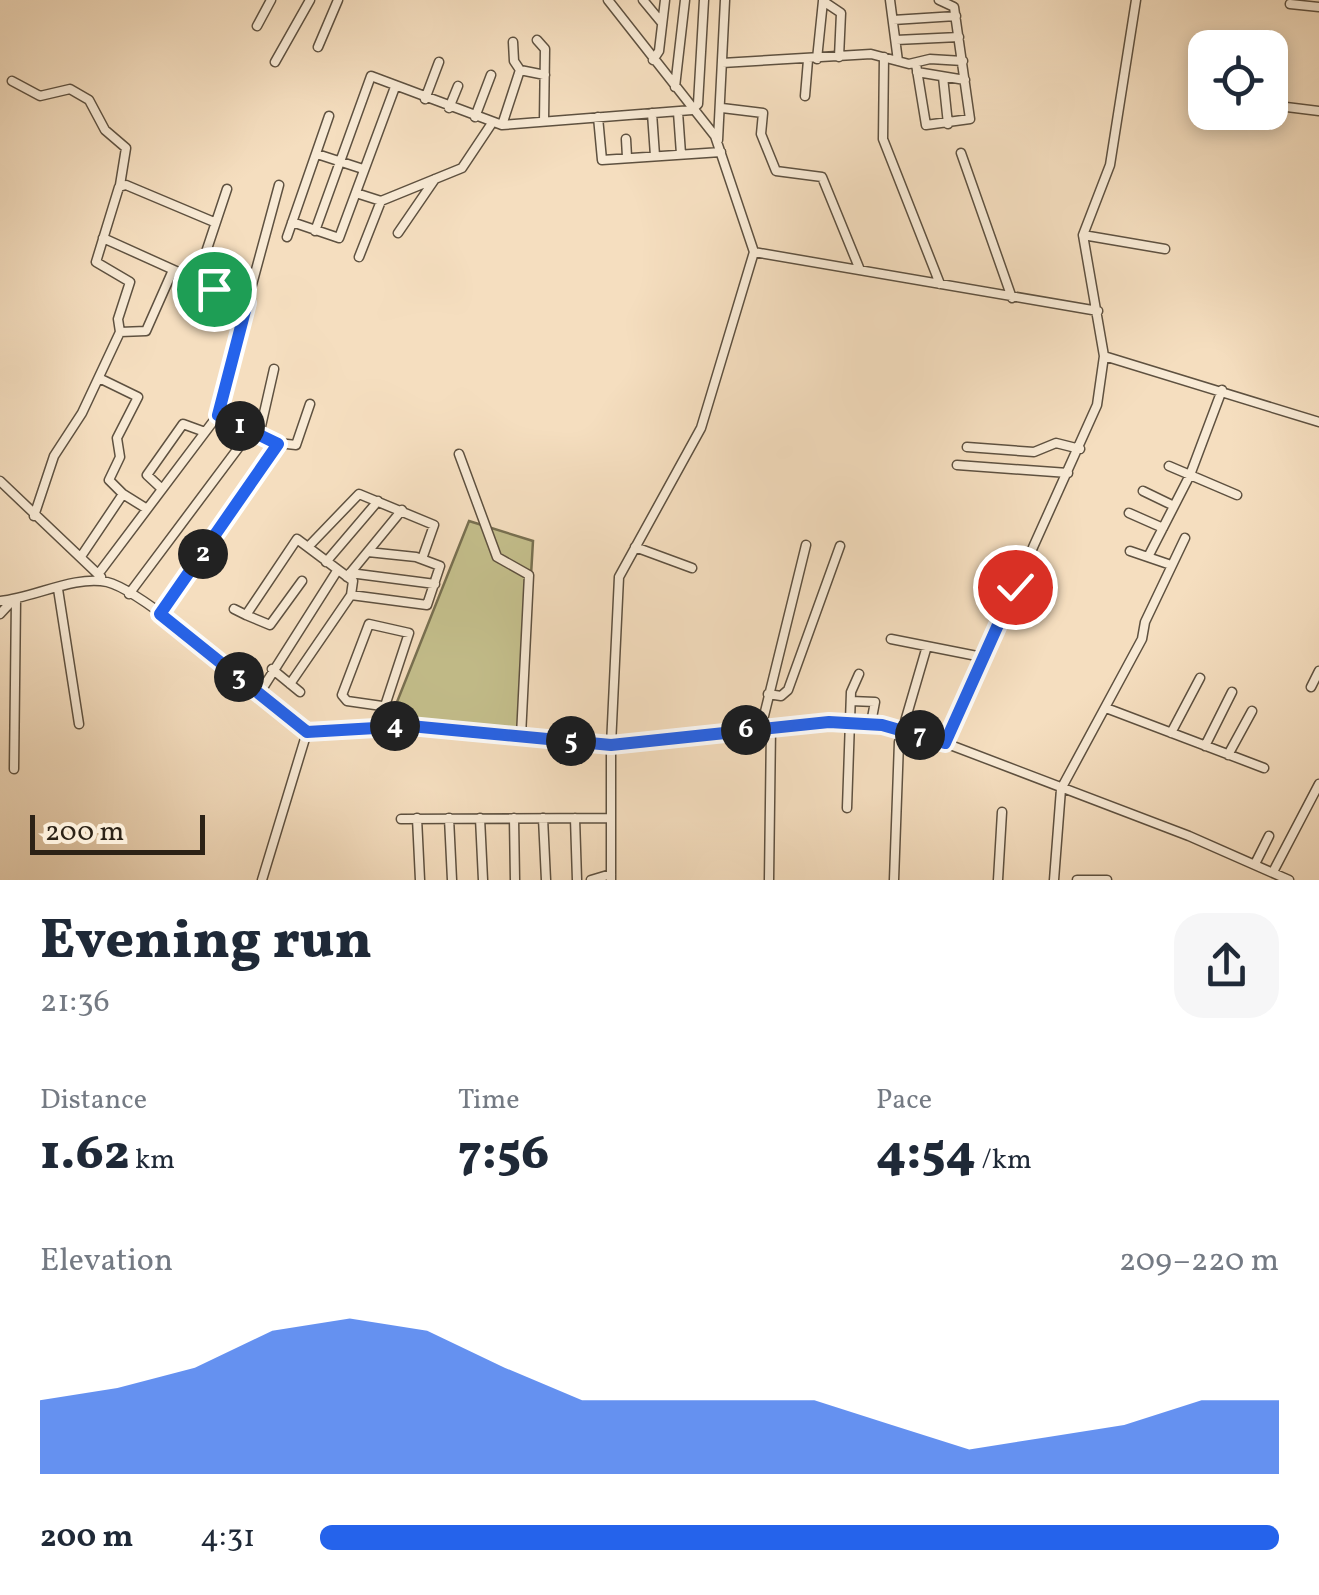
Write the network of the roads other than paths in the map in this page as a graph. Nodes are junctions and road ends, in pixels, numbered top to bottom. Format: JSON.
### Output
{"nodes":[{"id":1,"x":271,"y":0,"type":"edge"},
{"id":2,"x":310,"y":0,"type":"edge"},
{"id":3,"x":338,"y":0,"type":"edge"},
{"id":4,"x":608,"y":0,"type":"edge"},
{"id":5,"x":642,"y":0,"type":"edge"},
{"id":6,"x":664,"y":0,"type":"edge"},
{"id":7,"x":684,"y":0,"type":"edge"},
{"id":8,"x":704,"y":0,"type":"edge"},
{"id":9,"x":725,"y":0,"type":"edge"},
{"id":10,"x":890,"y":0,"type":"edge"},
{"id":11,"x":938,"y":0,"type":"edge"},
{"id":12,"x":1136,"y":0,"type":"edge"},
{"id":13,"x":1290,"y":4,"type":"dead end"},
{"id":14,"x":1319,"y":6,"type":"edge"},
{"id":15,"x":956,"y":16,"type":"junction"},
{"id":16,"x":893,"y":20,"type":"junction"},
{"id":17,"x":662,"y":24,"type":"junction"},
{"id":18,"x":257,"y":26,"type":"dead end"},
{"id":19,"x":959,"y":36,"type":"junction"},
{"id":20,"x":538,"y":40,"type":"dead end"},
{"id":21,"x":896,"y":40,"type":"junction"},
{"id":22,"x":512,"y":42,"type":"dead end"},
{"id":23,"x":318,"y":47,"type":"dead end"},
{"id":24,"x":839,"y":57,"type":"junction"},
{"id":25,"x":884,"y":57,"type":"junction"},
{"id":26,"x":653,"y":60,"type":"junction"},
{"id":27,"x":812,"y":60,"type":"junction"},
{"id":28,"x":898,"y":61,"type":"junction"},
{"id":29,"x":963,"y":61,"type":"junction"},
{"id":30,"x":275,"y":62,"type":"dead end"},
{"id":31,"x":439,"y":62,"type":"dead end"},
{"id":32,"x":722,"y":63,"type":"junction"},
{"id":33,"x":917,"y":68,"type":"junction"},
{"id":34,"x":520,"y":70,"type":"junction"},
{"id":35,"x":491,"y":74,"type":"dead end"},
{"id":36,"x":546,"y":75,"type":"junction"},
{"id":37,"x":943,"y":77,"type":"junction"},
{"id":38,"x":966,"y":80,"type":"junction"},
{"id":39,"x":12,"y":81,"type":"dead end"},
{"id":40,"x":395,"y":86,"type":"junction"},
{"id":41,"x":458,"y":86,"type":"dead end"},
{"id":42,"x":675,"y":88,"type":"junction"},
{"id":43,"x":805,"y":96,"type":"dead end"},
{"id":44,"x":425,"y":99,"type":"junction"},
{"id":45,"x":1288,"y":107,"type":"edge"},
{"id":46,"x":449,"y":108,"type":"junction"},
{"id":47,"x":722,"y":108,"type":"junction"},
{"id":48,"x":694,"y":110,"type":"junction"},
{"id":49,"x":1319,"y":111,"type":"edge"},
{"id":50,"x":678,"y":112,"type":"junction"},
{"id":51,"x":652,"y":114,"type":"junction"},
{"id":52,"x":330,"y":116,"type":"dead end"},
{"id":53,"x":598,"y":116,"type":"junction"},
{"id":54,"x":475,"y":118,"type":"junction"},
{"id":55,"x":544,"y":121,"type":"junction"},
{"id":56,"x":497,"y":124,"type":"junction"},
{"id":57,"x":948,"y":124,"type":"junction"},
{"id":58,"x":626,"y":140,"type":"dead end"},
{"id":59,"x":719,"y":147,"type":"junction"},
{"id":60,"x":961,"y":153,"type":"dead end"},
{"id":61,"x":316,"y":154,"type":"junction"},
{"id":62,"x":681,"y":154,"type":"junction"},
{"id":63,"x":655,"y":156,"type":"junction"},
{"id":64,"x":627,"y":157,"type":"junction"},
{"id":65,"x":341,"y":162,"type":"junction"},
{"id":66,"x":364,"y":169,"type":"junction"},
{"id":67,"x":437,"y":176,"type":"junction"},
{"id":68,"x":120,"y":185,"type":"junction"},
{"id":69,"x":279,"y":185,"type":"dead end"},
{"id":70,"x":227,"y":189,"type":"dead end"},
{"id":71,"x":356,"y":192,"type":"junction"},
{"id":72,"x":381,"y":201,"type":"junction"},
{"id":73,"x":214,"y":222,"type":"junction"},
{"id":74,"x":292,"y":222,"type":"junction"},
{"id":75,"x":315,"y":231,"type":"junction"},
{"id":76,"x":398,"y":233,"type":"dead end"},
{"id":77,"x":1083,"y":235,"type":"junction"},
{"id":78,"x":287,"y":237,"type":"dead end"},
{"id":79,"x":103,"y":238,"type":"junction"},
{"id":80,"x":1165,"y":249,"type":"dead end"},
{"id":81,"x":754,"y":252,"type":"junction"},
{"id":82,"x":359,"y":257,"type":"dead end"},
{"id":83,"x":172,"y":270,"type":"junction"},
{"id":84,"x":860,"y":270,"type":"junction"},
{"id":85,"x":253,"y":275,"type":"junction"},
{"id":86,"x":940,"y":284,"type":"junction"},
{"id":87,"x":1012,"y":298,"type":"junction"},
{"id":88,"x":247,"y":303,"type":"junction"},
{"id":89,"x":1098,"y":311,"type":"junction"},
{"id":90,"x":120,"y":332,"type":"junction"},
{"id":91,"x":1104,"y":356,"type":"junction"},
{"id":92,"x":274,"y":369,"type":"dead end"},
{"id":93,"x":99,"y":378,"type":"junction"},
{"id":94,"x":1222,"y":390,"type":"junction"},
{"id":95,"x":310,"y":404,"type":"dead end"},
{"id":96,"x":218,"y":415,"type":"junction"},
{"id":97,"x":1214,"y":420,"type":"junction"},
{"id":98,"x":1319,"y":422,"type":"edge"},
{"id":99,"x":1226,"y":424,"type":"dead end"},
{"id":100,"x":205,"y":432,"type":"junction"},
{"id":101,"x":255,"y":433,"type":"junction"},
{"id":102,"x":278,"y":444,"type":"junction"},
{"id":103,"x":968,"y":447,"type":"dead end"},
{"id":104,"x":1080,"y":449,"type":"junction"},
{"id":105,"x":459,"y":454,"type":"dead end"},
{"id":106,"x":957,"y":465,"type":"dead end"},
{"id":107,"x":1168,"y":466,"type":"dead end"},
{"id":108,"x":1068,"y":473,"type":"junction"},
{"id":109,"x":1190,"y":474,"type":"junction"},
{"id":110,"x":0,"y":481,"type":"edge"},
{"id":111,"x":162,"y":489,"type":"junction"},
{"id":112,"x":1143,"y":491,"type":"dead end"},
{"id":113,"x":122,"y":494,"type":"junction"},
{"id":114,"x":1237,"y":496,"type":"dead end"},
{"id":115,"x":378,"y":501,"type":"junction"},
{"id":116,"x":1174,"y":506,"type":"junction"},
{"id":117,"x":147,"y":509,"type":"junction"},
{"id":118,"x":402,"y":510,"type":"junction"},
{"id":119,"x":1128,"y":513,"type":"dead end"},
{"id":120,"x":34,"y":516,"type":"junction"},
{"id":121,"x":1163,"y":528,"type":"junction"},
{"id":122,"x":1185,"y":538,"type":"dead end"},
{"id":123,"x":806,"y":545,"type":"dead end"},
{"id":124,"x":308,"y":546,"type":"junction"},
{"id":125,"x":840,"y":546,"type":"dead end"},
{"id":126,"x":635,"y":547,"type":"junction"},
{"id":127,"x":1130,"y":550,"type":"dead end"},
{"id":128,"x":368,"y":552,"type":"junction"},
{"id":129,"x":82,"y":555,"type":"junction"},
{"id":130,"x":1148,"y":557,"type":"junction"},
{"id":131,"x":422,"y":559,"type":"junction"},
{"id":132,"x":326,"y":562,"type":"junction"},
{"id":133,"x":1171,"y":565,"type":"junction"},
{"id":134,"x":692,"y":568,"type":"dead end"},
{"id":135,"x":337,"y":571,"type":"junction"},
{"id":136,"x":349,"y":575,"type":"junction"},
{"id":137,"x":101,"y":577,"type":"junction"},
{"id":138,"x":302,"y":581,"type":"dead end"},
{"id":139,"x":435,"y":584,"type":"junction"},
{"id":140,"x":58,"y":589,"type":"junction"},
{"id":141,"x":129,"y":594,"type":"junction"},
{"id":142,"x":351,"y":595,"type":"junction"},
{"id":143,"x":15,"y":600,"type":"junction"},
{"id":144,"x":0,"y":601,"type":"edge"},
{"id":145,"x":234,"y":609,"type":"dead end"},
{"id":146,"x":0,"y":614,"type":"edge"},
{"id":147,"x":160,"y":614,"type":"junction"},
{"id":148,"x":246,"y":614,"type":"junction"},
{"id":149,"x":890,"y":639,"type":"dead end"},
{"id":150,"x":927,"y":646,"type":"junction"},
{"id":151,"x":982,"y":657,"type":"junction"},
{"id":152,"x":272,"y":670,"type":"junction"},
{"id":153,"x":1319,"y":671,"type":"edge"},
{"id":154,"x":859,"y":674,"type":"dead end"},
{"id":155,"x":1200,"y":678,"type":"dead end"},
{"id":156,"x":290,"y":684,"type":"junction"},
{"id":157,"x":1312,"y":687,"type":"dead end"},
{"id":158,"x":300,"y":692,"type":"dead end"},
{"id":159,"x":1232,"y":692,"type":"dead end"},
{"id":160,"x":259,"y":694,"type":"junction"},
{"id":161,"x":768,"y":694,"type":"junction"},
{"id":162,"x":850,"y":701,"type":"junction"},
{"id":163,"x":382,"y":706,"type":"junction"},
{"id":164,"x":1106,"y":708,"type":"junction"},
{"id":165,"x":1252,"y":711,"type":"dead end"},
{"id":166,"x":851,"y":723,"type":"junction"},
{"id":167,"x":871,"y":723,"type":"junction"},
{"id":168,"x":80,"y":724,"type":"dead end"},
{"id":169,"x":378,"y":727,"type":"junction"},
{"id":170,"x":766,"y":727,"type":"junction"},
{"id":171,"x":902,"y":730,"type":"junction"},
{"id":172,"x":307,"y":732,"type":"junction"},
{"id":173,"x":1171,"y":733,"type":"junction"},
{"id":174,"x":521,"y":736,"type":"junction"},
{"id":175,"x":945,"y":743,"type":"junction"},
{"id":176,"x":611,"y":745,"type":"junction"},
{"id":177,"x":1204,"y":746,"type":"junction"},
{"id":178,"x":1228,"y":754,"type":"junction"},
{"id":179,"x":1264,"y":768,"type":"dead end"},
{"id":180,"x":14,"y":769,"type":"dead end"},
{"id":181,"x":1319,"y":784,"type":"edge"},
{"id":182,"x":1061,"y":788,"type":"junction"},
{"id":183,"x":847,"y":808,"type":"dead end"},
{"id":184,"x":1002,"y":812,"type":"dead end"},
{"id":185,"x":417,"y":818,"type":"junction"},
{"id":186,"x":449,"y":818,"type":"junction"},
{"id":187,"x":480,"y":818,"type":"junction"},
{"id":188,"x":514,"y":818,"type":"junction"},
{"id":189,"x":543,"y":818,"type":"junction"},
{"id":190,"x":575,"y":818,"type":"junction"},
{"id":191,"x":611,"y":818,"type":"junction"},
{"id":192,"x":401,"y":819,"type":"dead end"},
{"id":193,"x":1269,"y":836,"type":"dead end"},
{"id":194,"x":1255,"y":864,"type":"junction"},
{"id":195,"x":1273,"y":872,"type":"junction"},
{"id":196,"x":611,"y":877,"type":"edge"},
{"id":197,"x":262,"y":880,"type":"edge"},
{"id":198,"x":420,"y":880,"type":"edge"},
{"id":199,"x":452,"y":880,"type":"edge"},
{"id":200,"x":483,"y":880,"type":"edge"},
{"id":201,"x":516,"y":880,"type":"edge"},
{"id":202,"x":546,"y":880,"type":"edge"},
{"id":203,"x":577,"y":880,"type":"edge"},
{"id":204,"x":590,"y":880,"type":"edge"},
{"id":205,"x":768,"y":880,"type":"edge"},
{"id":206,"x":894,"y":880,"type":"edge"},
{"id":207,"x":998,"y":880,"type":"edge"},
{"id":208,"x":1006,"y":880,"type":"edge"},
{"id":209,"x":1054,"y":880,"type":"edge"},
{"id":210,"x":1077,"y":880,"type":"edge"},
{"id":211,"x":1108,"y":880,"type":"edge"},
{"id":212,"x":1289,"y":880,"type":"edge"}],
"edges":[{"from":1,"to":18,"type":"street"},
{"from":2,"to":30,"type":"street"},
{"from":3,"to":23,"type":"street"},
{"from":4,"to":26,"type":"street"},
{"from":5,"to":17,"type":"street"},
{"from":6,"to":17,"type":"street"},
{"from":7,"to":42,"type":"street"},
{"from":8,"to":48,"type":"street"},
{"from":9,"to":32,"type":"street"},
{"from":10,"to":16,"type":"street"},
{"from":11,"to":15,"type":"street"},
{"from":12,"to":77,"type":"street"},
{"from":13,"to":14,"type":"street"},
{"from":15,"to":16,"type":"street"},
{"from":15,"to":19,"type":"street"},
{"from":16,"to":21,"type":"street"},
{"from":17,"to":26,"type":"street"},
{"from":19,"to":21,"type":"street"},
{"from":19,"to":29,"type":"street"},
{"from":20,"to":36,"type":"street"},
{"from":21,"to":28,"type":"street"},
{"from":22,"to":34,"type":"street"},
{"from":24,"to":25,"type":"street"},
{"from":24,"to":27,"type":"street"},
{"from":24,"to":27,"type":"street"},
{"from":25,"to":28,"type":"street"},
{"from":25,"to":86,"type":"street"},
{"from":26,"to":42,"type":"street"},
{"from":27,"to":32,"type":"street"},
{"from":27,"to":43,"type":"street"},
{"from":28,"to":33,"type":"street"},
{"from":29,"to":33,"type":"street"},
{"from":29,"to":38,"type":"street"},
{"from":31,"to":44,"type":"street"},
{"from":32,"to":47,"type":"street"},
{"from":33,"to":37,"type":"street"},
{"from":33,"to":57,"type":"street"},
{"from":34,"to":36,"type":"street"},
{"from":34,"to":56,"type":"street"},
{"from":35,"to":54,"type":"street"},
{"from":36,"to":55,"type":"street"},
{"from":37,"to":38,"type":"street"},
{"from":37,"to":57,"type":"street"},
{"from":38,"to":57,"type":"street"},
{"from":39,"to":68,"type":"street"},
{"from":40,"to":44,"type":"street"},
{"from":40,"to":65,"type":"street"},
{"from":40,"to":66,"type":"street"},
{"from":41,"to":46,"type":"street"},
{"from":42,"to":48,"type":"street"},
{"from":44,"to":46,"type":"street"},
{"from":45,"to":49,"type":"street"},
{"from":46,"to":54,"type":"street"},
{"from":47,"to":59,"type":"street"},
{"from":47,"to":84,"type":"street"},
{"from":48,"to":50,"type":"street"},
{"from":48,"to":59,"type":"street"},
{"from":50,"to":51,"type":"street"},
{"from":50,"to":62,"type":"street"},
{"from":51,"to":53,"type":"street"},
{"from":51,"to":63,"type":"street"},
{"from":52,"to":61,"type":"street"},
{"from":53,"to":55,"type":"street"},
{"from":53,"to":64,"type":"street"},
{"from":54,"to":56,"type":"street"},
{"from":55,"to":56,"type":"street"},
{"from":56,"to":67,"type":"street"},
{"from":58,"to":64,"type":"street"},
{"from":59,"to":62,"type":"street"},
{"from":59,"to":81,"type":"street"},
{"from":60,"to":87,"type":"street"},
{"from":61,"to":65,"type":"street"},
{"from":61,"to":74,"type":"street"},
{"from":62,"to":63,"type":"street"},
{"from":63,"to":64,"type":"street"},
{"from":65,"to":66,"type":"street"},
{"from":65,"to":75,"type":"street"},
{"from":66,"to":71,"type":"street"},
{"from":67,"to":72,"type":"street"},
{"from":67,"to":76,"type":"street"},
{"from":68,"to":73,"type":"street"},
{"from":68,"to":79,"type":"street"},
{"from":69,"to":85,"type":"street"},
{"from":70,"to":73,"type":"street"},
{"from":71,"to":72,"type":"street"},
{"from":71,"to":75,"type":"street"},
{"from":72,"to":82,"type":"street"},
{"from":73,"to":85,"type":"street"},
{"from":74,"to":75,"type":"street"},
{"from":74,"to":78,"type":"street"},
{"from":77,"to":80,"type":"street"},
{"from":77,"to":89,"type":"street"},
{"from":79,"to":83,"type":"street"},
{"from":79,"to":90,"type":"street"},
{"from":81,"to":84,"type":"street"},
{"from":81,"to":126,"type":"street"},
{"from":83,"to":88,"type":"street"},
{"from":83,"to":90,"type":"street"},
{"from":84,"to":86,"type":"street"},
{"from":85,"to":88,"type":"street"},
{"from":86,"to":87,"type":"street"},
{"from":87,"to":89,"type":"street"},
{"from":88,"to":96,"type":"street"},
{"from":89,"to":91,"type":"street"},
{"from":90,"to":93,"type":"street"},
{"from":91,"to":94,"type":"street"},
{"from":91,"to":104,"type":"street"},
{"from":92,"to":101,"type":"street"},
{"from":93,"to":113,"type":"street"},
{"from":93,"to":120,"type":"street"},
{"from":94,"to":97,"type":"street"},
{"from":94,"to":98,"type":"street"},
{"from":95,"to":102,"type":"street"},
{"from":96,"to":100,"type":"street"},
{"from":96,"to":101,"type":"street"},
{"from":97,"to":99,"type":"street"},
{"from":97,"to":109,"type":"street"},
{"from":100,"to":111,"type":"street"},
{"from":100,"to":111,"type":"street"},
{"from":101,"to":102,"type":"street"},
{"from":101,"to":141,"type":"street"},
{"from":102,"to":147,"type":"street"},
{"from":103,"to":104,"type":"street"},
{"from":104,"to":108,"type":"street"},
{"from":105,"to":174,"type":"street"},
{"from":106,"to":108,"type":"street"},
{"from":107,"to":109,"type":"street"},
{"from":108,"to":151,"type":"street"},
{"from":109,"to":114,"type":"street"},
{"from":109,"to":116,"type":"street"},
{"from":110,"to":120,"type":"street"},
{"from":111,"to":117,"type":"street"},
{"from":112,"to":116,"type":"street"},
{"from":113,"to":117,"type":"street"},
{"from":113,"to":129,"type":"street"},
{"from":115,"to":118,"type":"street"},
{"from":115,"to":124,"type":"street"},
{"from":115,"to":132,"type":"street"},
{"from":116,"to":121,"type":"street"},
{"from":117,"to":137,"type":"street"},
{"from":118,"to":128,"type":"street"},
{"from":118,"to":131,"type":"street"},
{"from":119,"to":121,"type":"street"},
{"from":120,"to":129,"type":"street"},
{"from":121,"to":130,"type":"street"},
{"from":122,"to":133,"type":"street"},
{"from":123,"to":161,"type":"street"},
{"from":124,"to":132,"type":"street"},
{"from":124,"to":148,"type":"street"},
{"from":125,"to":161,"type":"street"},
{"from":126,"to":134,"type":"street"},
{"from":126,"to":176,"type":"street"},
{"from":127,"to":130,"type":"street"},
{"from":128,"to":131,"type":"street"},
{"from":128,"to":136,"type":"street"},
{"from":129,"to":137,"type":"street"},
{"from":130,"to":133,"type":"street"},
{"from":131,"to":139,"type":"street"},
{"from":132,"to":135,"type":"street"},
{"from":133,"to":164,"type":"street"},
{"from":135,"to":136,"type":"street"},
{"from":135,"to":152,"type":"street"},
{"from":136,"to":139,"type":"street"},
{"from":136,"to":142,"type":"street"},
{"from":137,"to":140,"type":"street"},
{"from":137,"to":141,"type":"street"},
{"from":138,"to":148,"type":"street"},
{"from":139,"to":142,"type":"street"},
{"from":140,"to":143,"type":"street"},
{"from":140,"to":168,"type":"street"},
{"from":141,"to":147,"type":"street"},
{"from":142,"to":156,"type":"street"},
{"from":143,"to":144,"type":"street"},
{"from":143,"to":146,"type":"street"},
{"from":143,"to":180,"type":"street"},
{"from":145,"to":148,"type":"street"},
{"from":147,"to":160,"type":"street"},
{"from":149,"to":150,"type":"street"},
{"from":150,"to":151,"type":"street"},
{"from":150,"to":171,"type":"street"},
{"from":151,"to":175,"type":"street"},
{"from":152,"to":156,"type":"street"},
{"from":152,"to":160,"type":"street"},
{"from":153,"to":157,"type":"street"},
{"from":154,"to":162,"type":"street"},
{"from":155,"to":173,"type":"street"},
{"from":156,"to":158,"type":"street"},
{"from":159,"to":177,"type":"street"},
{"from":160,"to":172,"type":"street"},
{"from":161,"to":170,"type":"street"},
{"from":162,"to":166,"type":"street"},
{"from":162,"to":167,"type":"street"},
{"from":163,"to":163,"type":"street"},
{"from":163,"to":169,"type":"street"},
{"from":164,"to":173,"type":"street"},
{"from":164,"to":182,"type":"street"},
{"from":165,"to":178,"type":"street"},
{"from":166,"to":167,"type":"street"},
{"from":166,"to":170,"type":"street"},
{"from":166,"to":183,"type":"street"},
{"from":167,"to":171,"type":"street"},
{"from":169,"to":172,"type":"street"},
{"from":169,"to":174,"type":"street"},
{"from":170,"to":176,"type":"street"},
{"from":170,"to":205,"type":"street"},
{"from":171,"to":175,"type":"street"},
{"from":171,"to":206,"type":"street"},
{"from":172,"to":197,"type":"street"},
{"from":173,"to":177,"type":"street"},
{"from":174,"to":176,"type":"street"},
{"from":175,"to":182,"type":"street"},
{"from":176,"to":191,"type":"street"},
{"from":177,"to":178,"type":"street"},
{"from":178,"to":179,"type":"street"},
{"from":181,"to":195,"type":"street"},
{"from":182,"to":194,"type":"street"},
{"from":182,"to":209,"type":"street"},
{"from":184,"to":207,"type":"street"},
{"from":185,"to":186,"type":"street"},
{"from":185,"to":192,"type":"street"},
{"from":185,"to":198,"type":"street"},
{"from":186,"to":187,"type":"street"},
{"from":186,"to":199,"type":"street"},
{"from":187,"to":188,"type":"street"},
{"from":187,"to":200,"type":"street"},
{"from":188,"to":189,"type":"street"},
{"from":188,"to":201,"type":"street"},
{"from":189,"to":190,"type":"street"},
{"from":189,"to":202,"type":"street"},
{"from":190,"to":191,"type":"street"},
{"from":190,"to":203,"type":"street"},
{"from":191,"to":196,"type":"street"},
{"from":193,"to":194,"type":"street"},
{"from":194,"to":195,"type":"street"},
{"from":195,"to":212,"type":"street"},
{"from":196,"to":204,"type":"street"},
{"from":207,"to":208,"type":"street"},
{"from":210,"to":211,"type":"street"}]}
